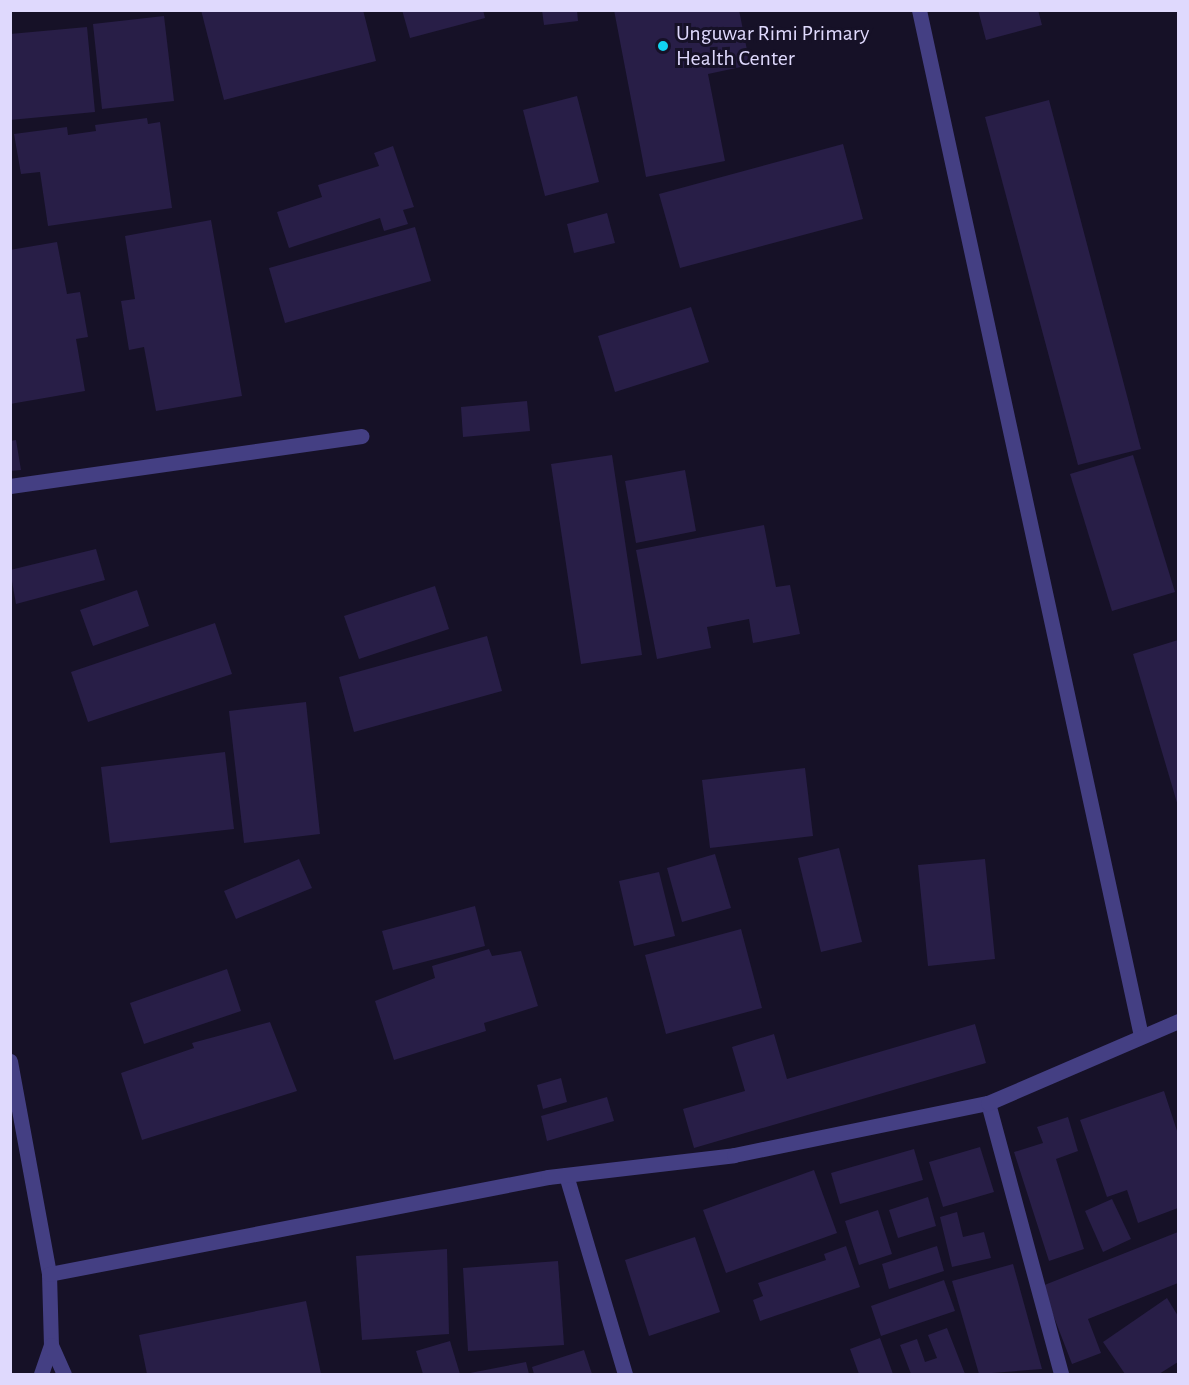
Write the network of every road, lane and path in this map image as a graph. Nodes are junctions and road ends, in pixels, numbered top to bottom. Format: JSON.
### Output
{"nodes":[{"id":1,"x":919,"y":10,"type":"edge"},
{"id":2,"x":361,"y":436,"type":"dead end"},
{"id":3,"x":10,"y":486,"type":"edge"},
{"id":4,"x":1179,"y":1022,"type":"edge"},
{"id":5,"x":1141,"y":1036,"type":"junction"},
{"id":6,"x":10,"y":1061,"type":"edge"},
{"id":7,"x":988,"y":1103,"type":"junction"},
{"id":8,"x":566,"y":1175,"type":"junction"},
{"id":9,"x":49,"y":1274,"type":"junction"},
{"id":10,"x":51,"y":1345,"type":"junction"},
{"id":11,"x":41,"y":1374,"type":"edge"},
{"id":12,"x":64,"y":1374,"type":"edge"},
{"id":13,"x":625,"y":1374,"type":"edge"},
{"id":14,"x":1061,"y":1374,"type":"edge"}],
"edges":[{"from":1,"to":5,"type":"street"},
{"from":2,"to":3,"type":"street"},
{"from":4,"to":5,"type":"street"},
{"from":5,"to":7,"type":"street"},
{"from":6,"to":9,"type":"street"},
{"from":7,"to":8,"type":"street"},
{"from":7,"to":14,"type":"street"},
{"from":8,"to":9,"type":"street"},
{"from":8,"to":13,"type":"street"},
{"from":9,"to":10,"type":"street"},
{"from":10,"to":11,"type":"street"},
{"from":10,"to":12,"type":"street"}]}
